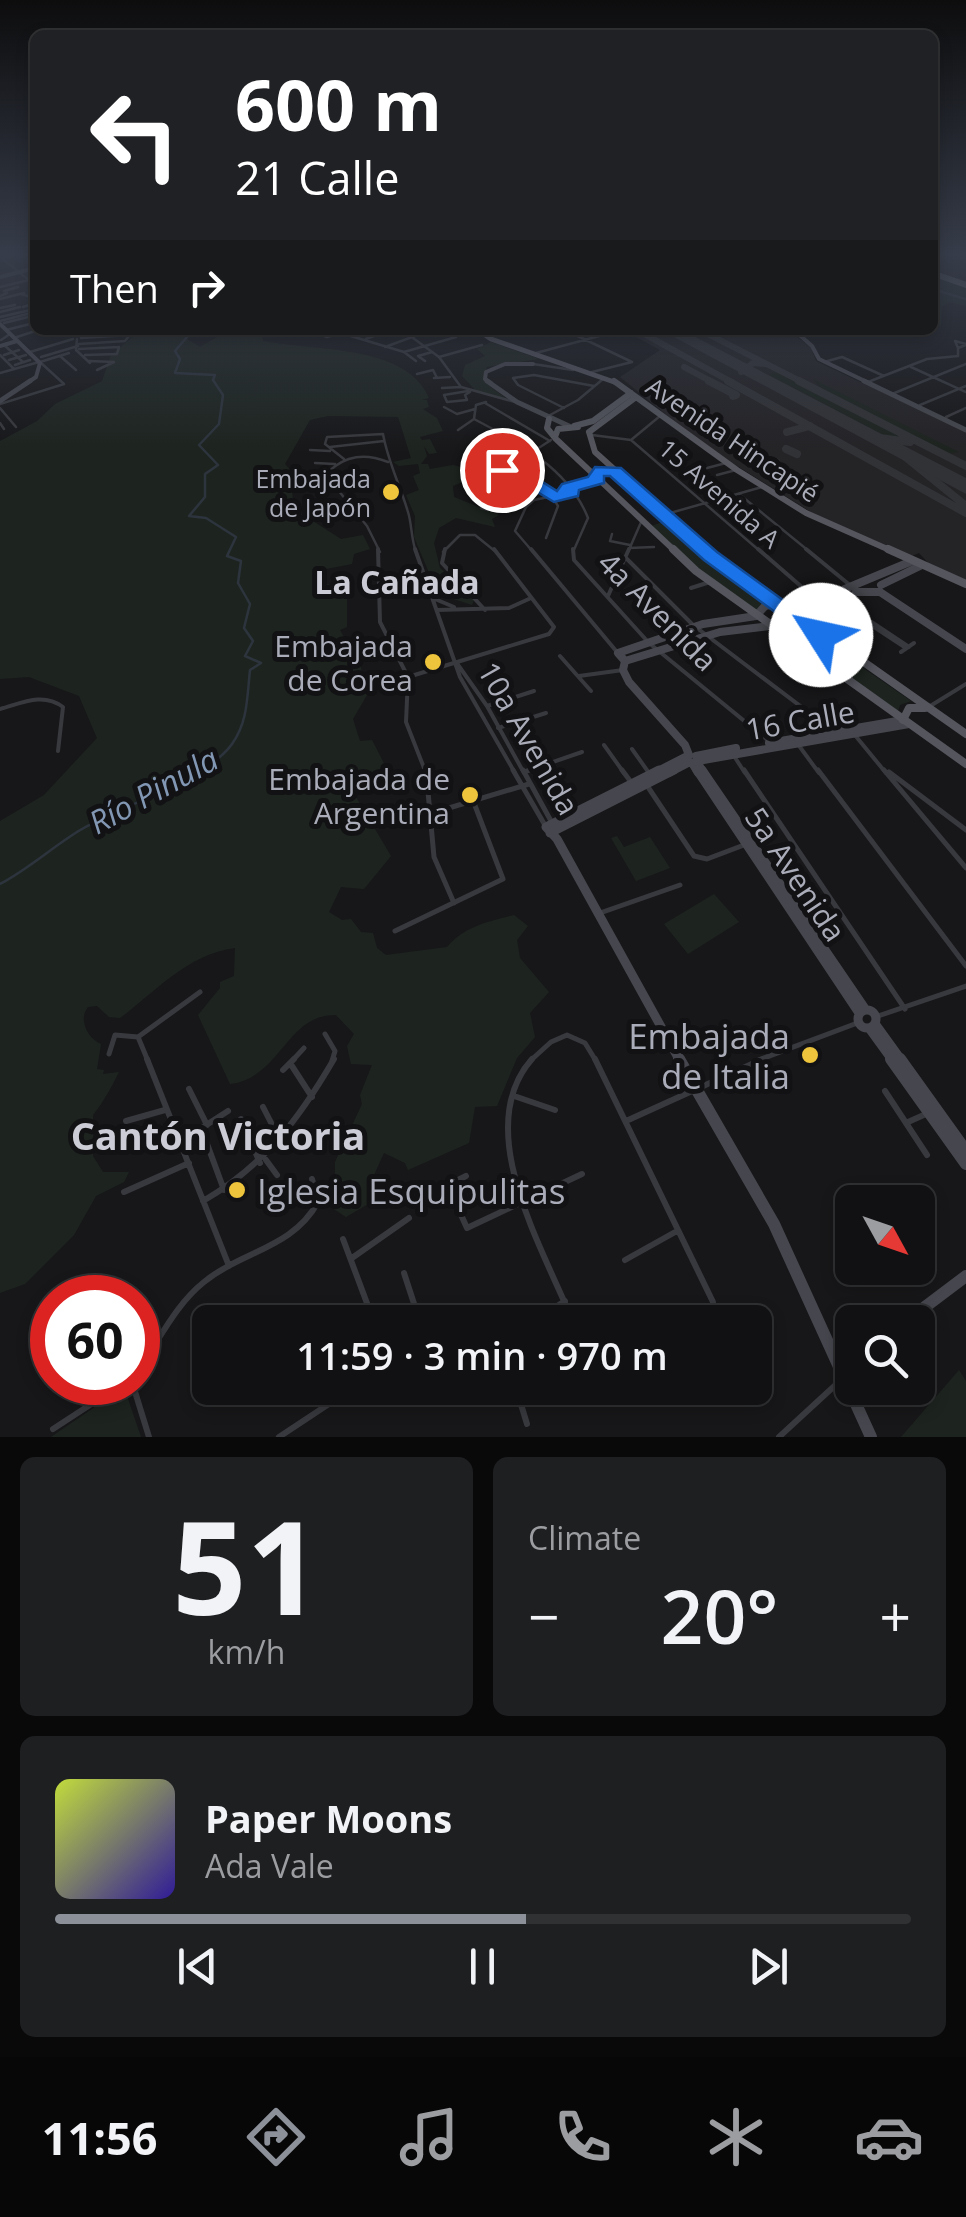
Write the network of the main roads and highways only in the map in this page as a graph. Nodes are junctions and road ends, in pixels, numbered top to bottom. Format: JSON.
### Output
{"nodes":[{"id":1,"x":485,"y":335,"type":"edge"},
{"id":2,"x":536,"y":355,"type":"junction"},
{"id":3,"x":534,"y":364,"type":"road end"},
{"id":4,"x":566,"y":367,"type":"junction"},
{"id":5,"x":582,"y":371,"type":"junction"},
{"id":6,"x":635,"y":398,"type":"junction"},
{"id":7,"x":609,"y":414,"type":"junction"},
{"id":8,"x":553,"y":418,"type":"road end"},
{"id":9,"x":572,"y":426,"type":"junction"},
{"id":10,"x":592,"y":433,"type":"junction"},
{"id":11,"x":554,"y":439,"type":"junction"},
{"id":12,"x":618,"y":473,"type":"junction"},
{"id":13,"x":598,"y":479,"type":"junction"},
{"id":14,"x":663,"y":514,"type":"junction"},
{"id":15,"x":642,"y":520,"type":"junction"},
{"id":16,"x":635,"y":531,"type":"road end"},
{"id":17,"x":654,"y":532,"type":"junction"},
{"id":18,"x":966,"y":584,"type":"edge"},
{"id":19,"x":927,"y":708,"type":"junction"},
{"id":20,"x":938,"y":715,"type":"junction"},
{"id":21,"x":910,"y":725,"type":"junction"},
{"id":22,"x":966,"y":734,"type":"edge"},
{"id":23,"x":966,"y":764,"type":"edge"}],
"edges":[{"from":1,"to":2,"type":"main road","name":"Avenida Hincapié"},
{"from":2,"to":3,"type":"main road"},
{"from":2,"to":4,"type":"main road","name":"Avenida Hincapié"},
{"from":4,"to":5,"type":"main road"},
{"from":4,"to":5,"type":"main road","name":"Avenida Hincapié"},
{"from":5,"to":6,"type":"main road","name":"Avenida Hincapié"},
{"from":6,"to":7,"type":"main road"},
{"from":6,"to":18,"type":"main road","name":"Avenida Hincapié"},
{"from":7,"to":9,"type":"main road"},
{"from":7,"to":10,"type":"main road"},
{"from":8,"to":11,"type":"main road"},
{"from":9,"to":10,"type":"main road"},
{"from":9,"to":11,"type":"main road"},
{"from":10,"to":12,"type":"main road"},
{"from":11,"to":13,"type":"main road"},
{"from":12,"to":13,"type":"main road"},
{"from":12,"to":14,"type":"main road"},
{"from":13,"to":15,"type":"main road"},
{"from":14,"to":15,"type":"main road"},
{"from":14,"to":15,"type":"main road"},
{"from":14,"to":19,"type":"main road"},
{"from":15,"to":17,"type":"main road"},
{"from":16,"to":17,"type":"main road"},
{"from":17,"to":21,"type":"main road"},
{"from":19,"to":20,"type":"main road"},
{"from":19,"to":21,"type":"main road"},
{"from":20,"to":21,"type":"main road"},
{"from":20,"to":22,"type":"main road"},
{"from":21,"to":23,"type":"main road"}]}
